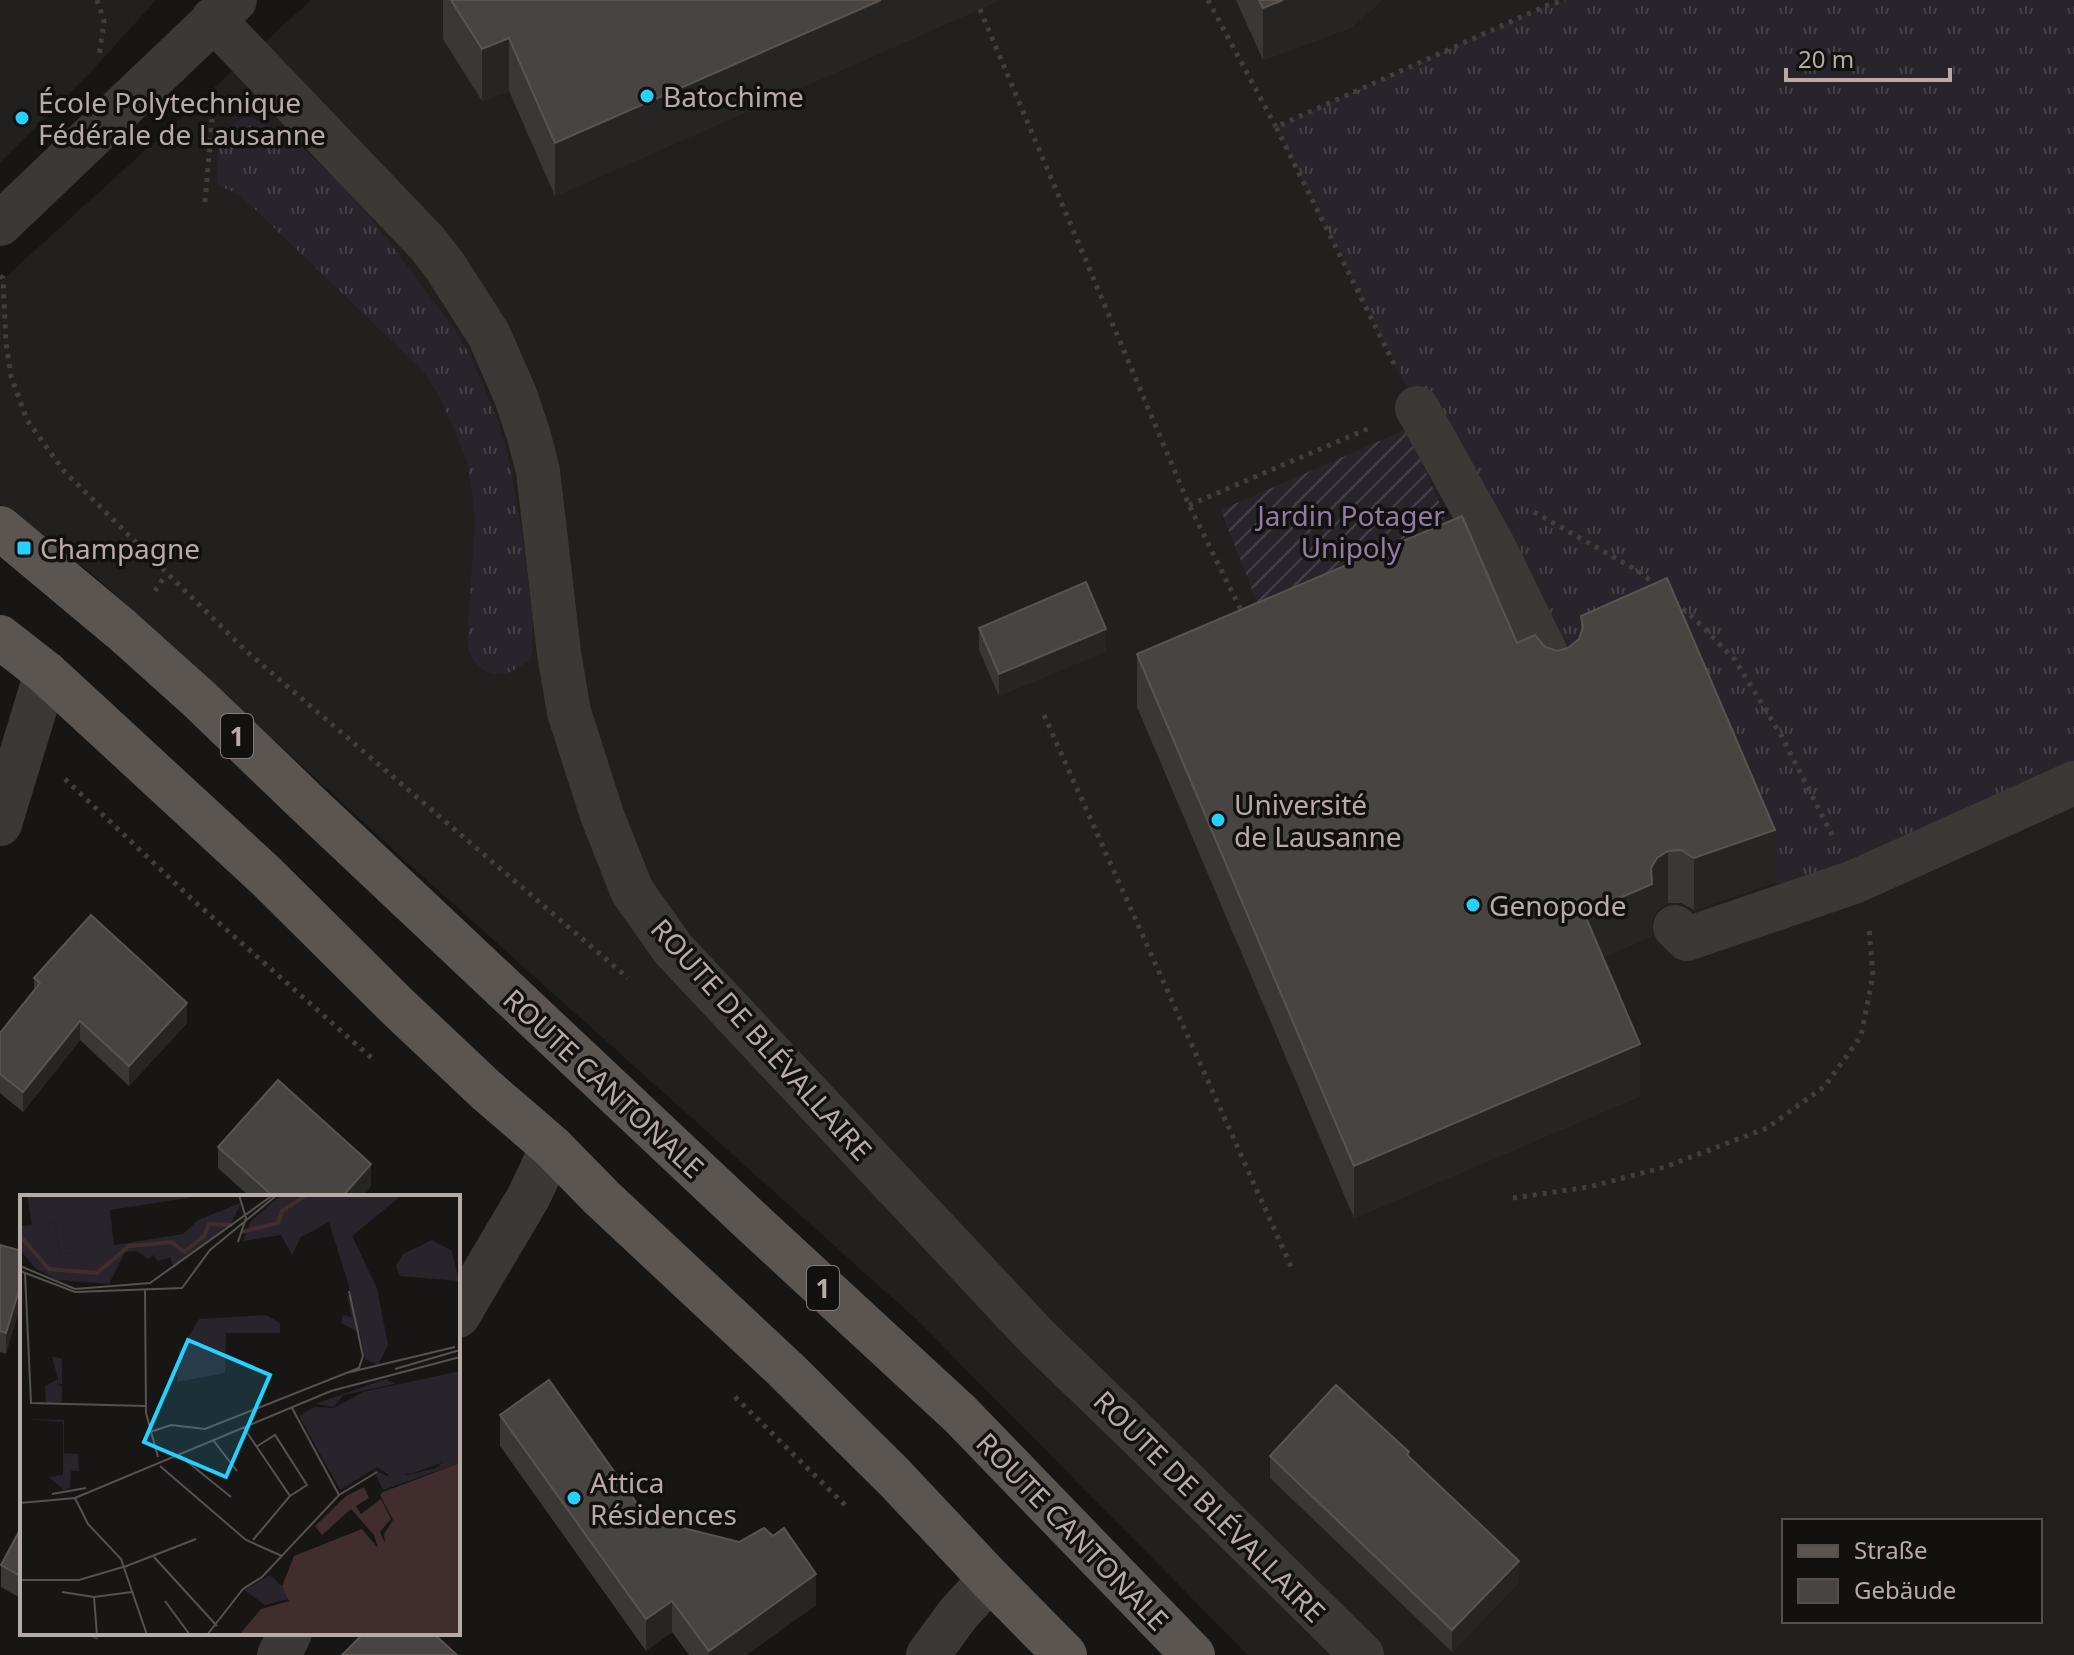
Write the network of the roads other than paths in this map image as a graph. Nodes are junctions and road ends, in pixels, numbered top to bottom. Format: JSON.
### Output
{"nodes":[{"id":1,"x":224,"y":9,"type":"edge"},
{"id":2,"x":0,"y":224,"type":"edge"},
{"id":3,"x":1417,"y":408,"type":"road end"},
{"id":4,"x":0,"y":528,"type":"edge"},
{"id":5,"x":0,"y":637,"type":"edge"},
{"id":6,"x":46,"y":673,"type":"junction"},
{"id":7,"x":1558,"y":678,"type":"edge"},
{"id":8,"x":2074,"y":783,"type":"edge"},
{"id":9,"x":0,"y":824,"type":"edge"},
{"id":10,"x":1675,"y":927,"type":"dead end"},
{"id":11,"x":552,"y":1147,"type":"junction"},
{"id":12,"x":460,"y":1313,"type":"edge"},
{"id":13,"x":990,"y":1579,"type":"junction"},
{"id":14,"x":289,"y":1635,"type":"edge"},
{"id":15,"x":279,"y":1655,"type":"edge"},
{"id":16,"x":928,"y":1655,"type":"edge"},
{"id":17,"x":1065,"y":1655,"type":"edge"},
{"id":18,"x":1193,"y":1655,"type":"edge"},
{"id":19,"x":1362,"y":1655,"type":"edge"}],
"edges":[{"from":1,"to":2,"type":"street"},
{"from":1,"to":19,"type":"street","name":"ROUTE DE BLÉVALLAIRE"},
{"from":3,"to":7,"type":"street"},
{"from":4,"to":18,"type":"main road","name":"ROUTE CANTONALE","number":"1"},
{"from":5,"to":6,"type":"main road"},
{"from":6,"to":9,"type":"street"},
{"from":6,"to":11,"type":"main road"},
{"from":8,"to":10,"type":"street"},
{"from":11,"to":12,"type":"street"},
{"from":11,"to":13,"type":"main road"},
{"from":13,"to":16,"type":"street"},
{"from":13,"to":17,"type":"main road"},
{"from":14,"to":15,"type":"street"}]}
